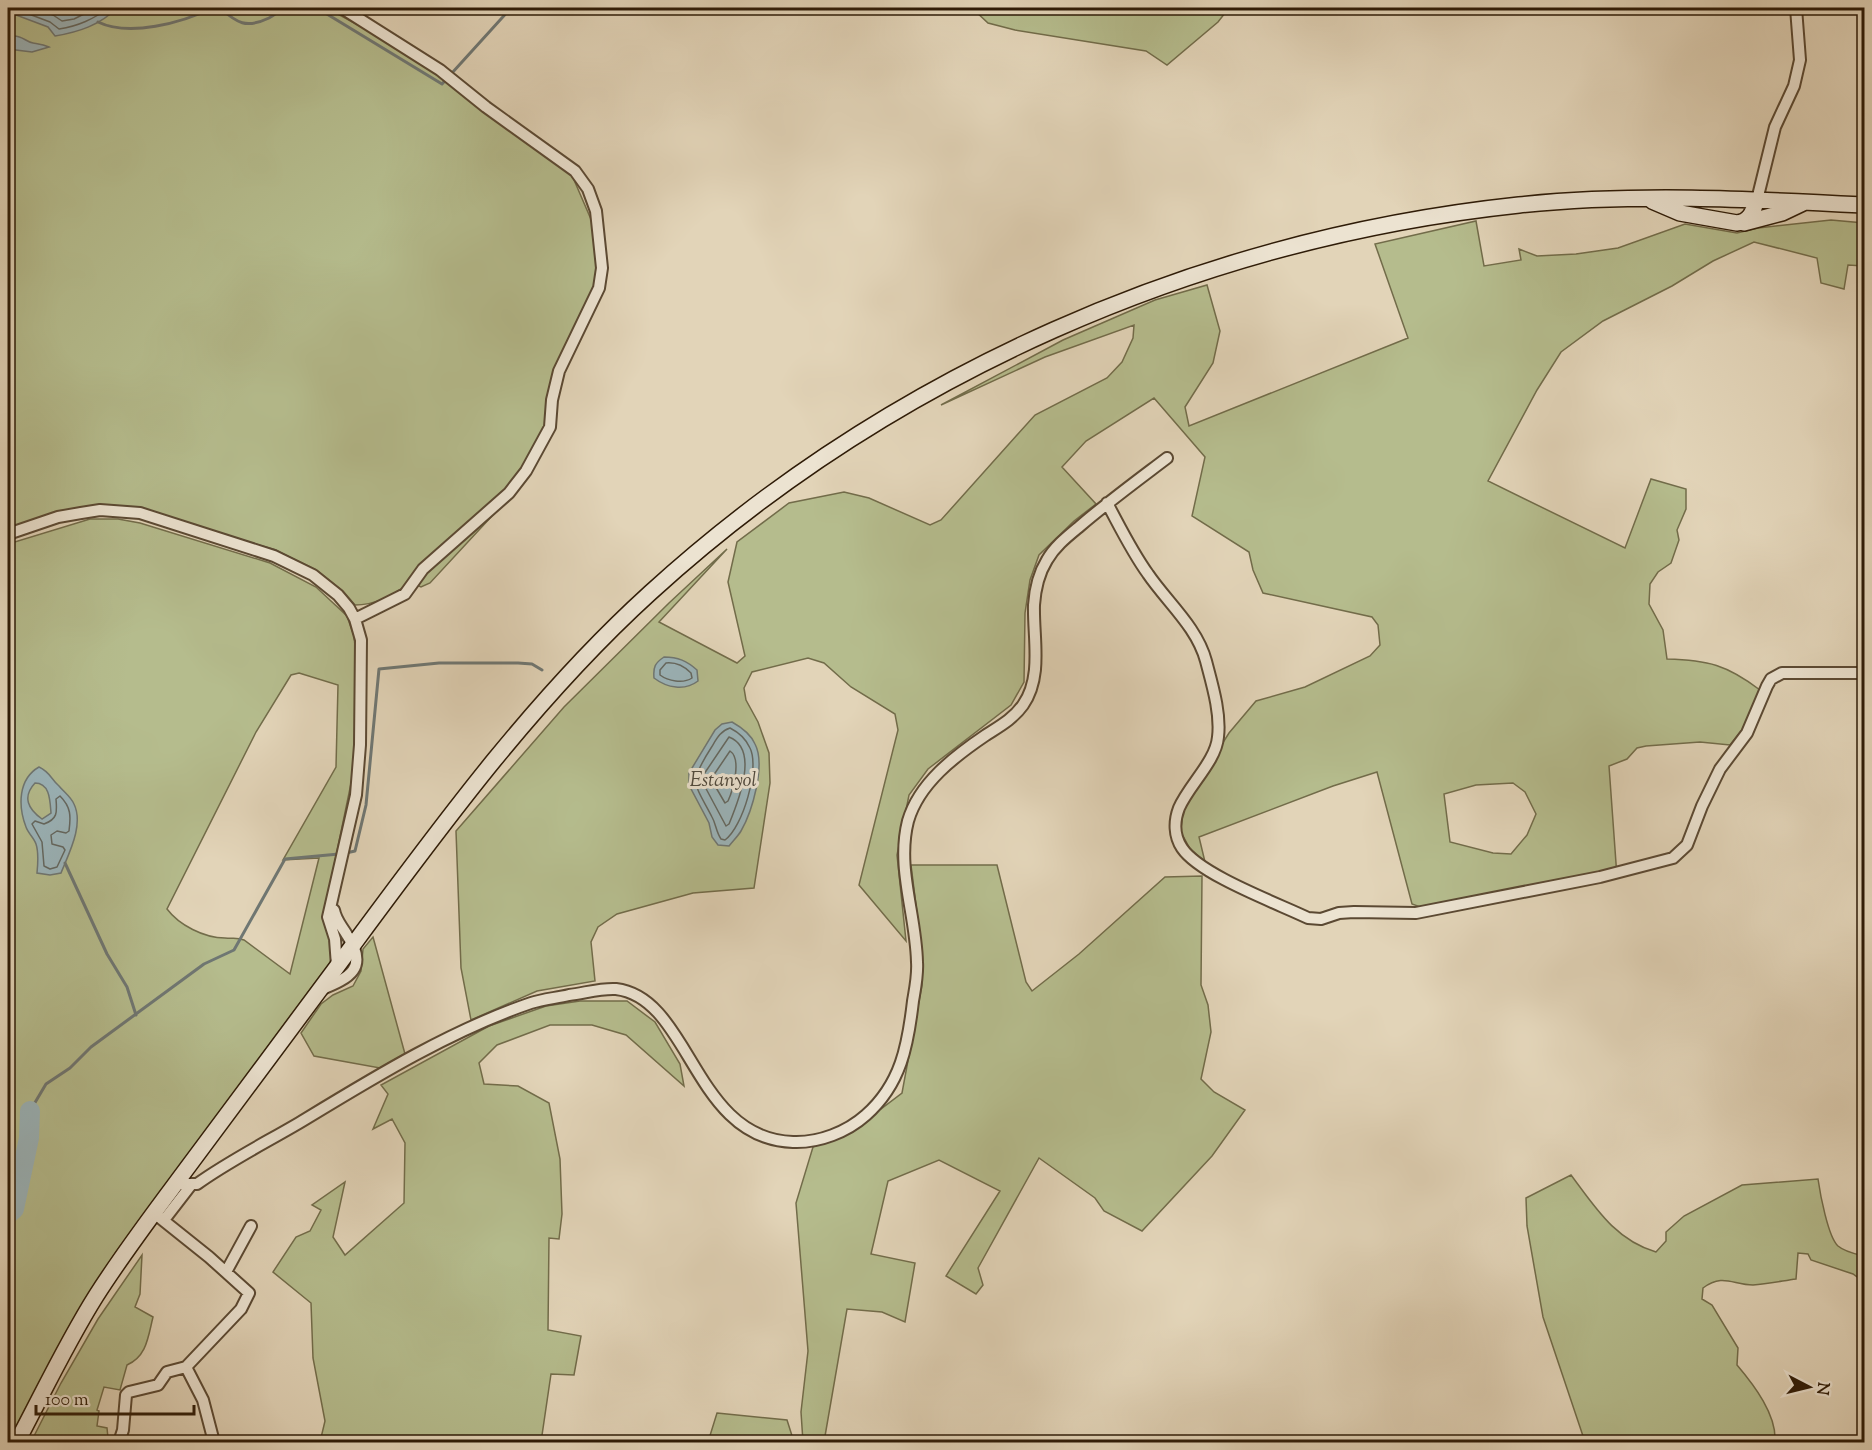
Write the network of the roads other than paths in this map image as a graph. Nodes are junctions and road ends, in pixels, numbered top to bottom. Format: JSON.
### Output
{"nodes":[{"id":1,"x":342,"y":8,"type":"edge"},
{"id":2,"x":1796,"y":8,"type":"edge"},
{"id":3,"x":1644,"y":198,"type":"junction"},
{"id":4,"x":1757,"y":200,"type":"junction"},
{"id":5,"x":1806,"y":202,"type":"junction"},
{"id":6,"x":1864,"y":205,"type":"edge"},
{"id":7,"x":1744,"y":222,"type":"junction"},
{"id":8,"x":1167,"y":458,"type":"dead end"},
{"id":9,"x":1107,"y":503,"type":"junction"},
{"id":10,"x":8,"y":534,"type":"edge"},
{"id":11,"x":355,"y":619,"type":"junction"},
{"id":12,"x":1864,"y":672,"type":"edge"},
{"id":13,"x":332,"y":901,"type":"junction"},
{"id":14,"x":368,"y":925,"type":"junction"},
{"id":15,"x":341,"y":926,"type":"junction"},
{"id":16,"x":335,"y":939,"type":"junction"},
{"id":17,"x":353,"y":945,"type":"junction"},
{"id":18,"x":337,"y":966,"type":"junction"},
{"id":19,"x":320,"y":990,"type":"junction"},
{"id":20,"x":188,"y":1167,"type":"junction"},
{"id":21,"x":204,"y":1179,"type":"junction"},
{"id":22,"x":184,"y":1184,"type":"junction"},
{"id":23,"x":159,"y":1216,"type":"junction"},
{"id":24,"x":251,"y":1226,"type":"dead end"},
{"id":25,"x":226,"y":1272,"type":"junction"},
{"id":26,"x":186,"y":1367,"type":"junction"},
{"id":27,"x":17,"y":1443,"type":"edge"},
{"id":28,"x":119,"y":1443,"type":"edge"},
{"id":29,"x":214,"y":1443,"type":"edge"}],
"edges":[{"from":1,"to":11,"type":"street"},
{"from":2,"to":4,"type":"street"},
{"from":3,"to":4,"type":"main road"},
{"from":3,"to":7,"type":"main road"},
{"from":3,"to":14,"type":"main road"},
{"from":4,"to":5,"type":"main road"},
{"from":4,"to":7,"type":"main road"},
{"from":5,"to":6,"type":"main road"},
{"from":5,"to":7,"type":"main road"},
{"from":8,"to":9,"type":"street"},
{"from":9,"to":12,"type":"street"},
{"from":9,"to":21,"type":"street"},
{"from":10,"to":11,"type":"street"},
{"from":11,"to":13,"type":"street"},
{"from":13,"to":15,"type":"street"},
{"from":13,"to":16,"type":"street"},
{"from":14,"to":15,"type":"street"},
{"from":14,"to":17,"type":"main road"},
{"from":15,"to":17,"type":"street"},
{"from":16,"to":17,"type":"street"},
{"from":16,"to":18,"type":"street"},
{"from":17,"to":18,"type":"main road"},
{"from":17,"to":19,"type":"street"},
{"from":18,"to":19,"type":"main road"},
{"from":19,"to":20,"type":"main road"},
{"from":20,"to":21,"type":"street"},
{"from":20,"to":22,"type":"main road"},
{"from":21,"to":22,"type":"street"},
{"from":22,"to":23,"type":"main road"},
{"from":23,"to":25,"type":"street"},
{"from":23,"to":27,"type":"main road"},
{"from":24,"to":25,"type":"street"},
{"from":25,"to":26,"type":"street"},
{"from":26,"to":28,"type":"street"},
{"from":26,"to":29,"type":"street"}]}
